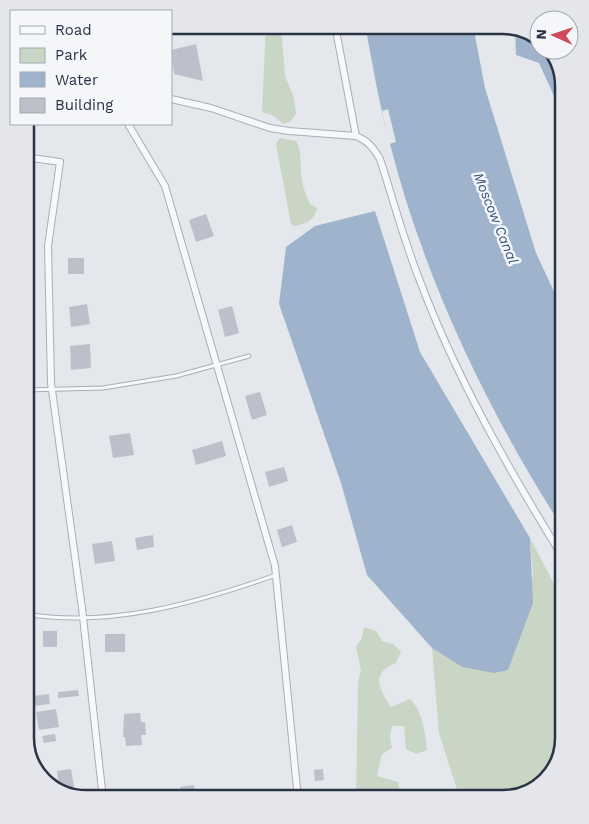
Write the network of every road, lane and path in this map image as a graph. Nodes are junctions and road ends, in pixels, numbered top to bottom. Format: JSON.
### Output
{"nodes":[{"id":1,"x":337,"y":34,"type":"edge"},
{"id":2,"x":172,"y":99,"type":"edge"},
{"id":3,"x":129,"y":125,"type":"edge"},
{"id":4,"x":356,"y":136,"type":"junction"},
{"id":5,"x":34,"y":158,"type":"edge"},
{"id":6,"x":249,"y":356,"type":"dead end"},
{"id":7,"x":217,"y":366,"type":"junction"},
{"id":8,"x":51,"y":389,"type":"junction"},
{"id":9,"x":34,"y":390,"type":"edge"},
{"id":10,"x":555,"y":544,"type":"edge"},
{"id":11,"x":276,"y":575,"type":"junction"},
{"id":12,"x":34,"y":614,"type":"edge"},
{"id":13,"x":83,"y":617,"type":"junction"},
{"id":14,"x":102,"y":790,"type":"edge"},
{"id":15,"x":297,"y":790,"type":"edge"}],
"edges":[{"from":1,"to":4,"type":"street"},
{"from":2,"to":4,"type":"street"},
{"from":3,"to":7,"type":"street"},
{"from":4,"to":10,"type":"street"},
{"from":5,"to":8,"type":"street"},
{"from":6,"to":7,"type":"lane"},
{"from":7,"to":8,"type":"lane"},
{"from":7,"to":11,"type":"street"},
{"from":8,"to":9,"type":"lane"},
{"from":8,"to":13,"type":"street"},
{"from":11,"to":13,"type":"lane"},
{"from":11,"to":15,"type":"street"},
{"from":12,"to":13,"type":"lane"},
{"from":13,"to":14,"type":"street"}]}
